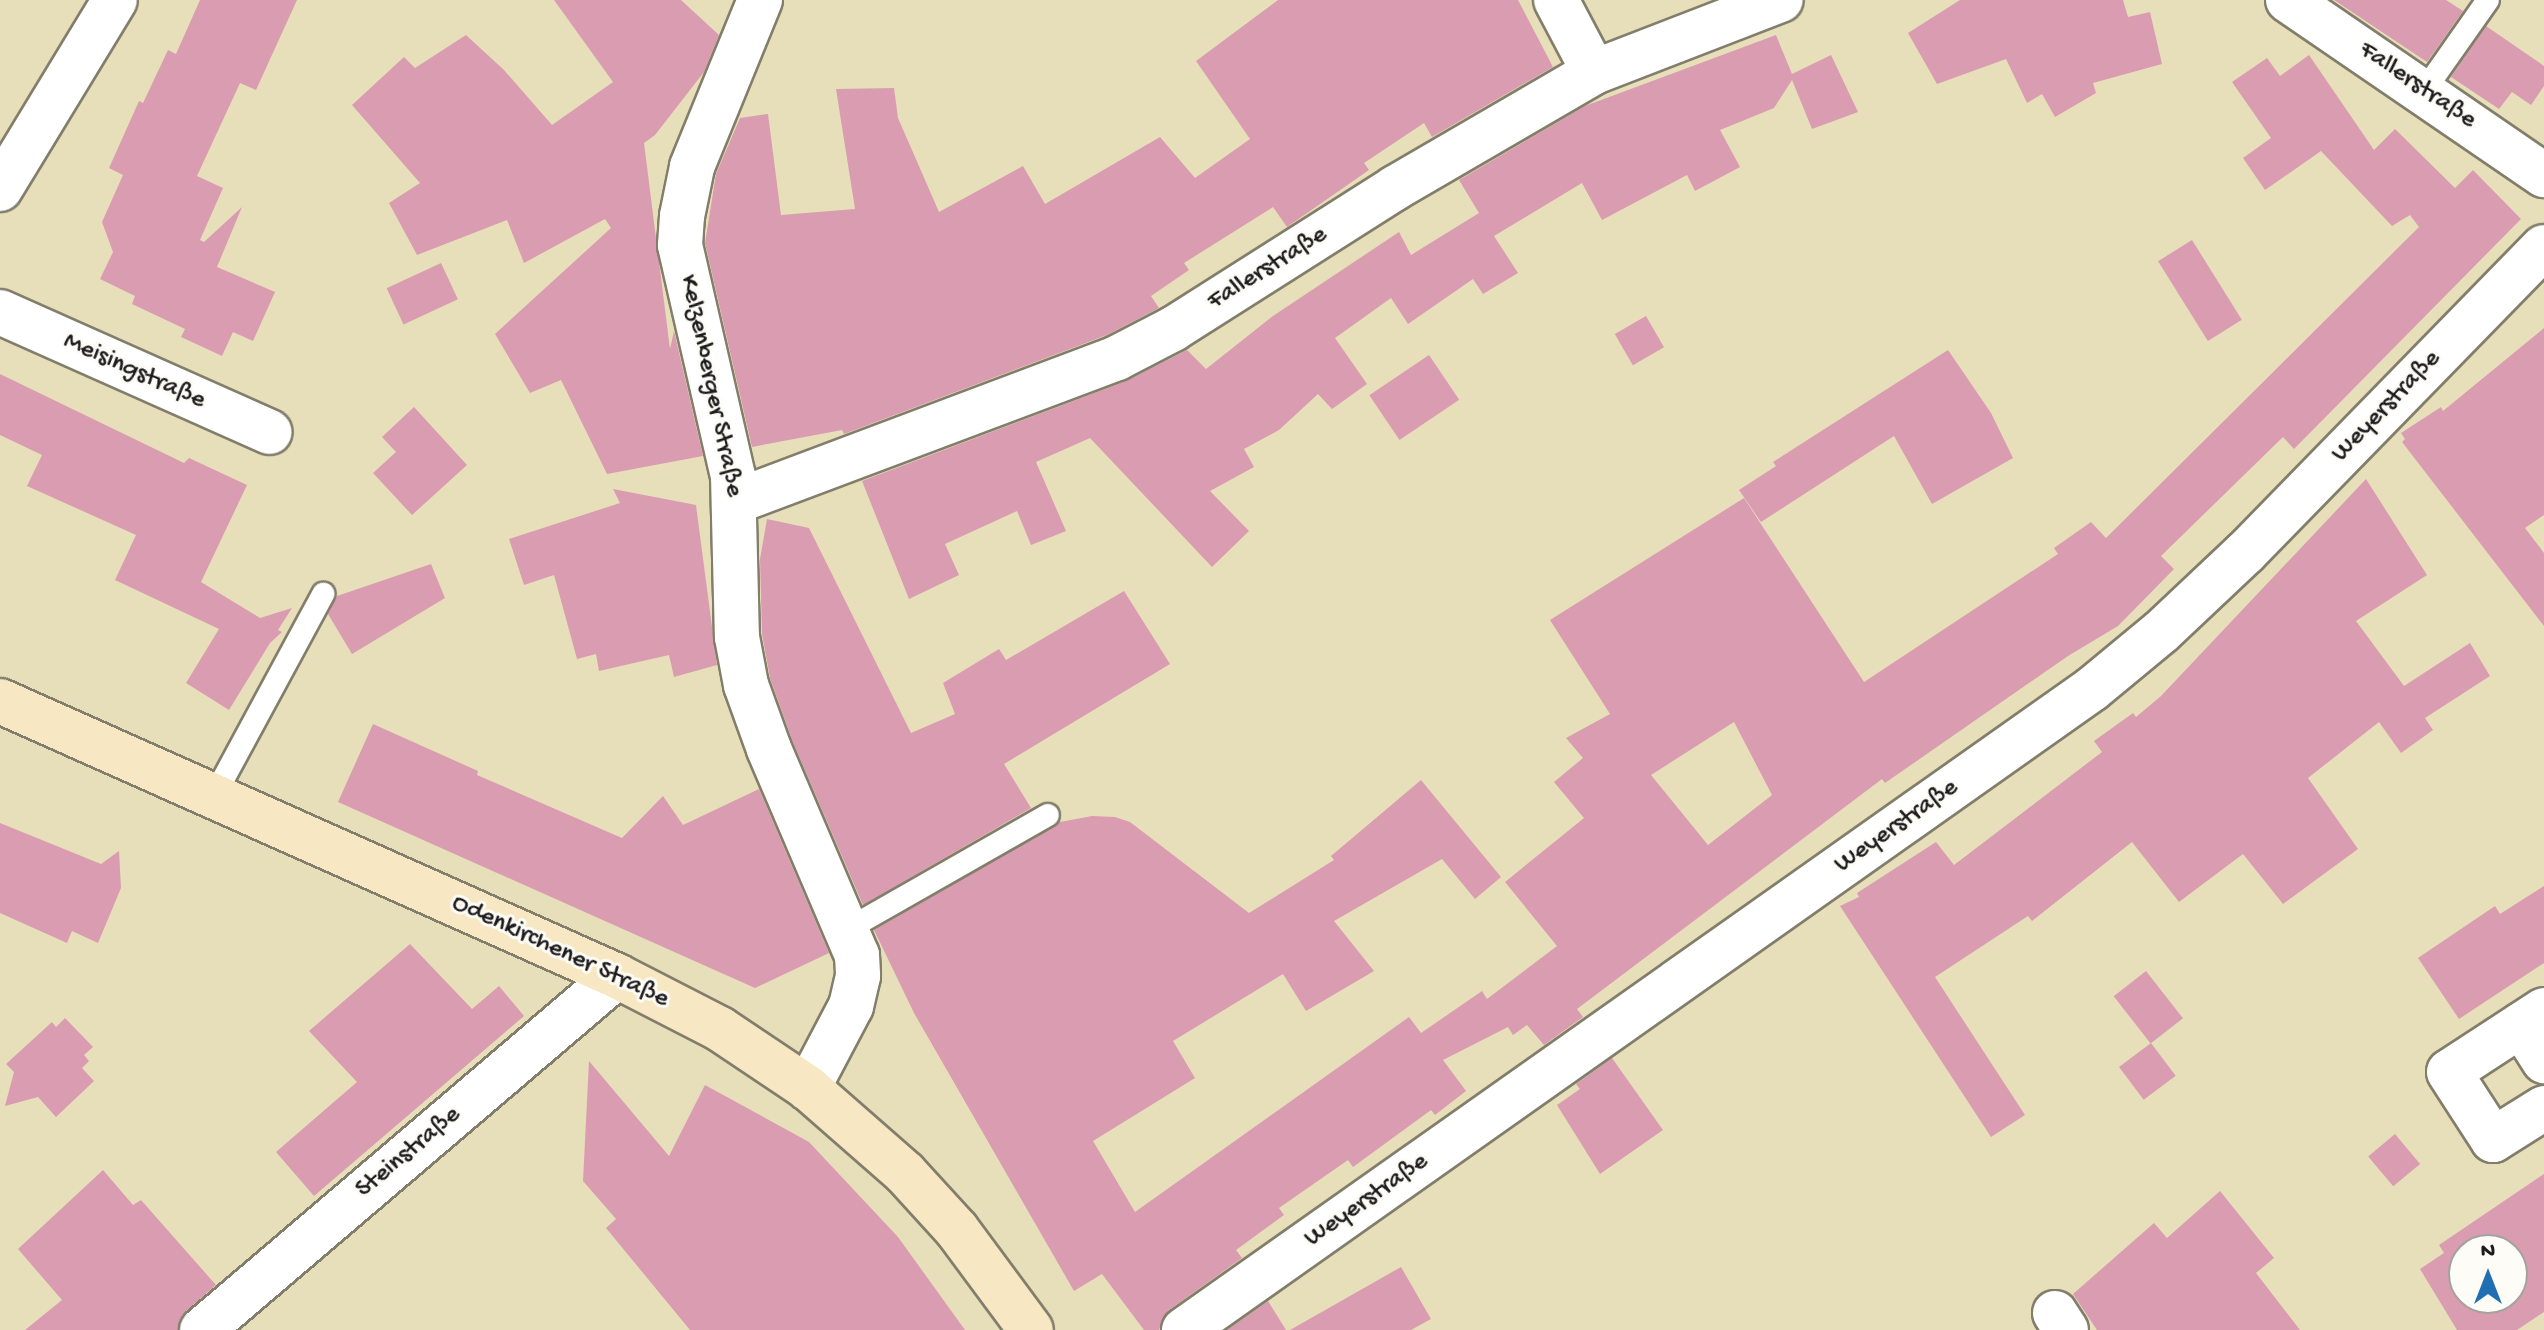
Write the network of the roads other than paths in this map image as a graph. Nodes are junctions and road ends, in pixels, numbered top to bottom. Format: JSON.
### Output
{"nodes":[{"id":1,"x":115,"y":0,"type":"edge"},
{"id":2,"x":760,"y":0,"type":"edge"},
{"id":3,"x":1556,"y":0,"type":"edge"},
{"id":4,"x":1781,"y":0,"type":"edge"},
{"id":5,"x":2288,"y":0,"type":"edge"},
{"id":6,"x":2488,"y":0,"type":"edge"},
{"id":7,"x":1594,"y":72,"type":"junction"},
{"id":8,"x":2424,"y":91,"type":"junction"},
{"id":9,"x":2544,"y":175,"type":"edge"},
{"id":10,"x":0,"y":189,"type":"edge"},
{"id":11,"x":2544,"y":247,"type":"edge"},
{"id":12,"x":0,"y":312,"type":"edge"},
{"id":13,"x":269,"y":432,"type":"dead end"},
{"id":14,"x":737,"y":501,"type":"junction"},
{"id":15,"x":323,"y":594,"type":"dead end"},
{"id":16,"x":0,"y":701,"type":"edge"},
{"id":17,"x":214,"y":796,"type":"junction"},
{"id":18,"x":1048,"y":815,"type":"dead end"},
{"id":19,"x":848,"y":929,"type":"junction"},
{"id":20,"x":617,"y":976,"type":"junction"},
{"id":21,"x":2532,"y":1017,"type":"edge"},
{"id":22,"x":2544,"y":1061,"type":"edge"},
{"id":23,"x":808,"y":1088,"type":"junction"},
{"id":24,"x":2544,"y":1108,"type":"edge"},
{"id":25,"x":202,"y":1330,"type":"edge"},
{"id":26,"x":1031,"y":1330,"type":"edge"},
{"id":27,"x":1184,"y":1330,"type":"edge"}],
"edges":[{"from":1,"to":10,"type":"street"},
{"from":2,"to":14,"type":"street","name":"Kelzenberger Straße"},
{"from":3,"to":7,"type":"street"},
{"from":4,"to":7,"type":"street","name":"Fallerstraße"},
{"from":5,"to":8,"type":"street","name":"Fallerstraße"},
{"from":6,"to":8,"type":"lane"},
{"from":7,"to":14,"type":"street","name":"Fallerstraße"},
{"from":8,"to":9,"type":"street","name":"Fallerstraße"},
{"from":11,"to":27,"type":"street","name":"Weyerstraße"},
{"from":12,"to":13,"type":"street","name":"Meisingstraße"},
{"from":14,"to":19,"type":"street","name":"Kelzenberger Straße"},
{"from":15,"to":17,"type":"lane"},
{"from":16,"to":17,"type":"main road","name":"Odenkirchener Straße"},
{"from":17,"to":20,"type":"main road","name":"Odenkirchener Straße"},
{"from":18,"to":19,"type":"lane"},
{"from":19,"to":23,"type":"street","name":"Kelzenberger Straße"},
{"from":20,"to":23,"type":"main road","name":"Odenkirchener Straße"},
{"from":20,"to":25,"type":"street","name":"Steinstraße"},
{"from":21,"to":22,"type":"street"},
{"from":21,"to":24,"type":"street"},
{"from":23,"to":26,"type":"main road","name":"Odenkirchener Straße"}]}
